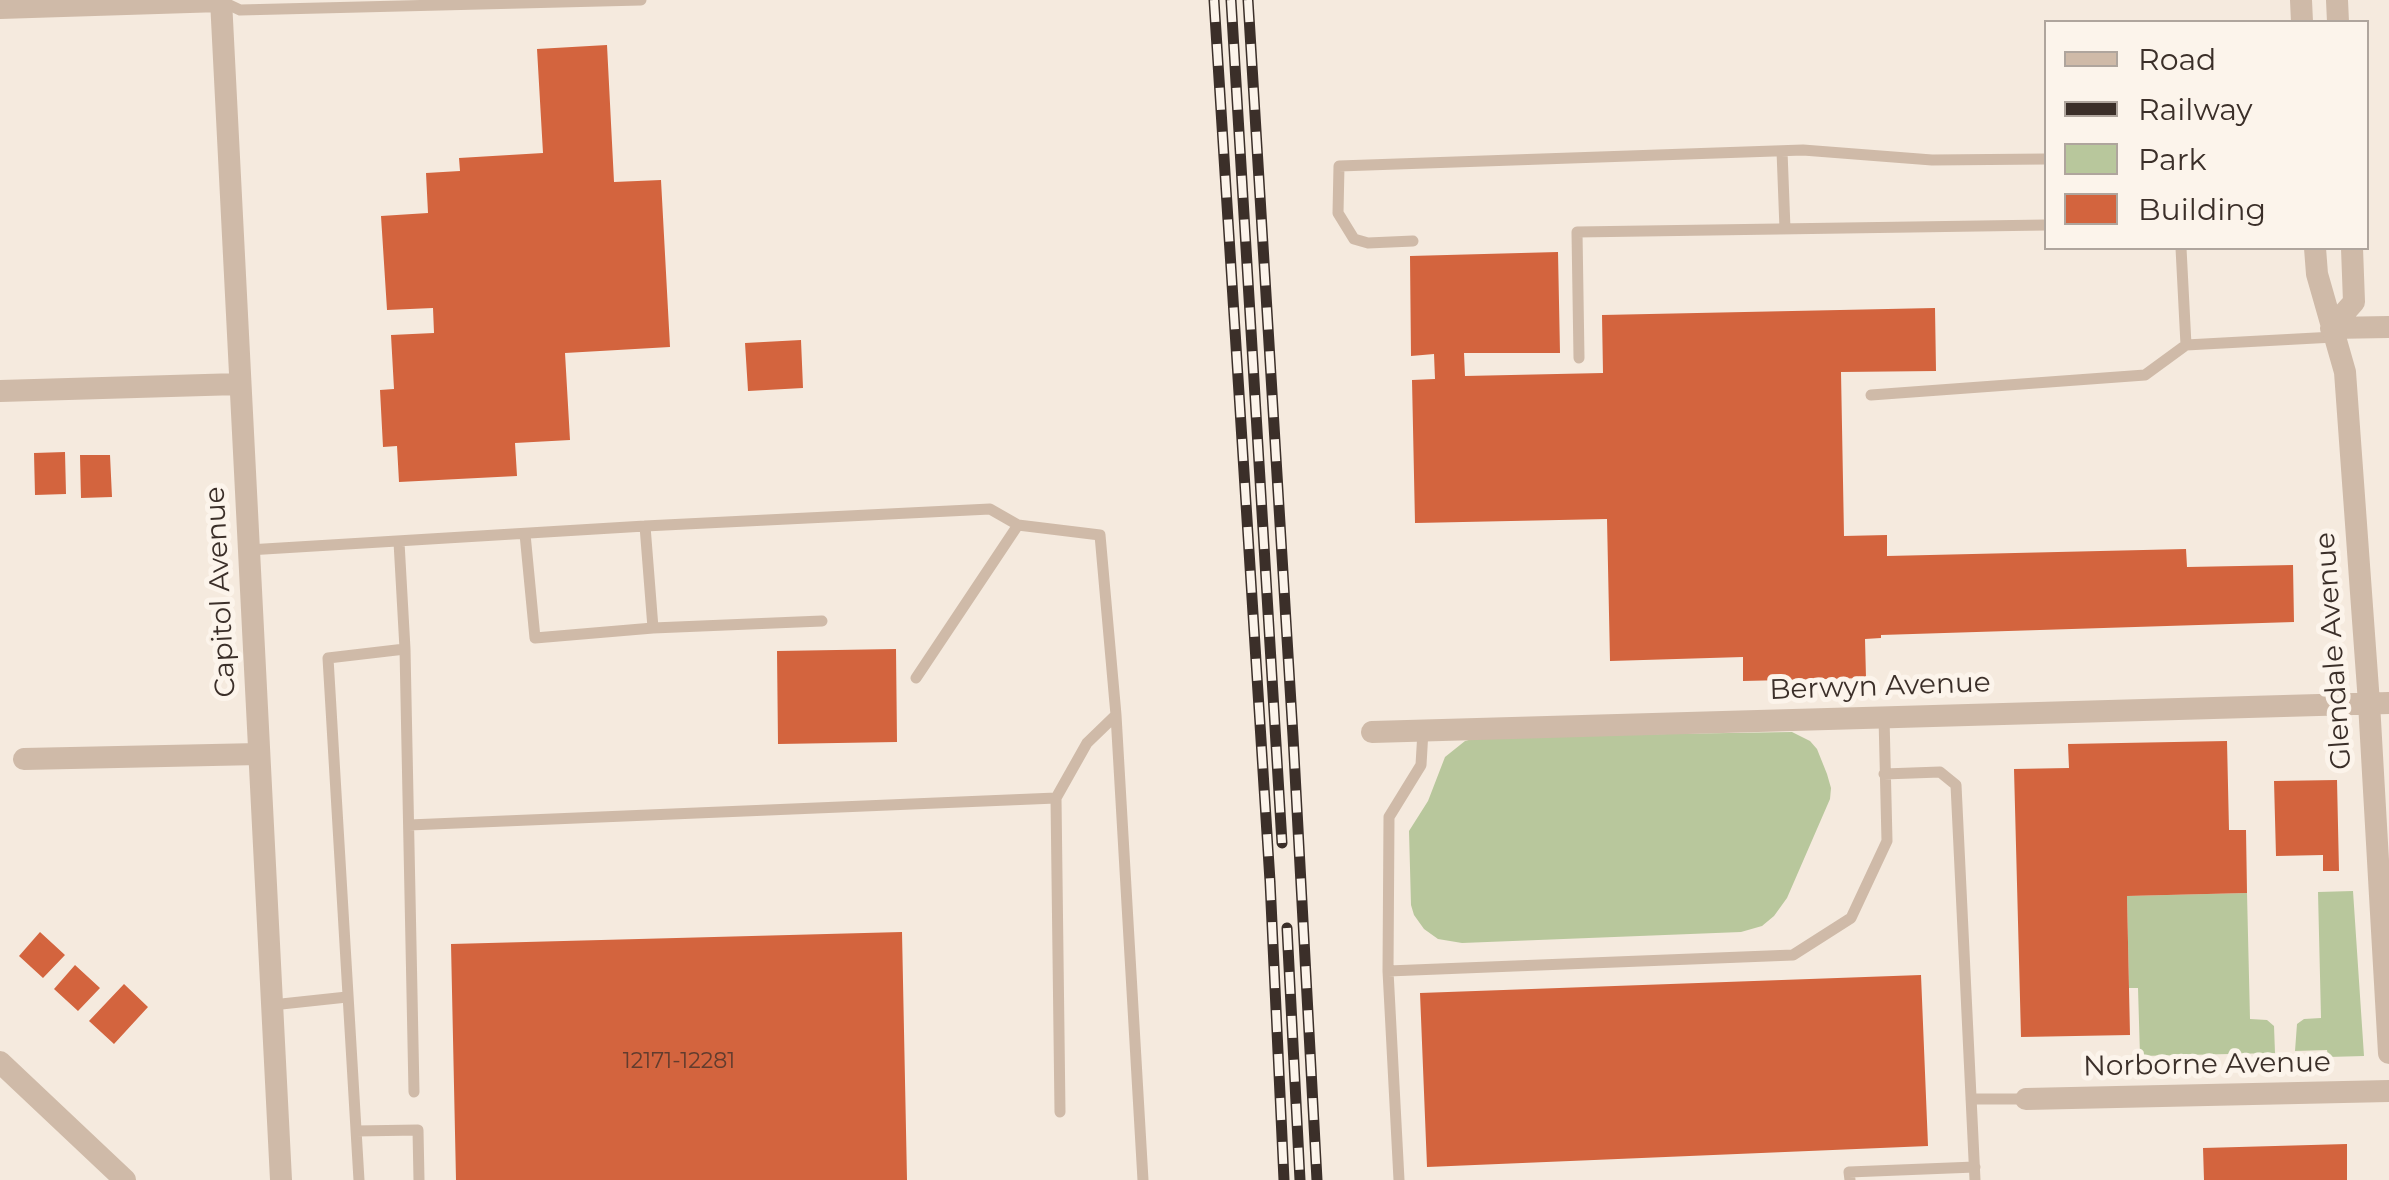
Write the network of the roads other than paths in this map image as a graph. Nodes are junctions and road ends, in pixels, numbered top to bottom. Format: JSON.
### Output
{"nodes":[{"id":1,"x":641,"y":0,"type":"edge"},
{"id":2,"x":222,"y":1,"type":"edge"},
{"id":3,"x":0,"y":8,"type":"edge"},
{"id":4,"x":1782,"y":151,"type":"junction"},
{"id":5,"x":2044,"y":159,"type":"edge"},
{"id":6,"x":2044,"y":225,"type":"edge"},
{"id":7,"x":1785,"y":229,"type":"junction"},
{"id":8,"x":1413,"y":242,"type":"dead end"},
{"id":9,"x":2181,"y":250,"type":"edge"},
{"id":10,"x":2315,"y":250,"type":"edge"},
{"id":11,"x":2352,"y":250,"type":"edge"},
{"id":12,"x":2389,"y":327,"type":"edge"},
{"id":13,"x":2333,"y":333,"type":"junction"},
{"id":14,"x":2186,"y":345,"type":"junction"},
{"id":15,"x":1579,"y":358,"type":"dead end"},
{"id":16,"x":240,"y":384,"type":"junction"},
{"id":17,"x":0,"y":391,"type":"edge"},
{"id":18,"x":1871,"y":395,"type":"dead end"},
{"id":19,"x":645,"y":526,"type":"junction"},
{"id":20,"x":1018,"y":526,"type":"junction"},
{"id":21,"x":525,"y":534,"type":"junction"},
{"id":22,"x":399,"y":542,"type":"junction"},
{"id":23,"x":248,"y":550,"type":"junction"},
{"id":24,"x":822,"y":620,"type":"dead end"},
{"id":25,"x":653,"y":628,"type":"junction"},
{"id":26,"x":405,"y":650,"type":"junction"},
{"id":27,"x":916,"y":678,"type":"dead end"},
{"id":28,"x":2379,"y":703,"type":"edge"},
{"id":29,"x":1116,"y":715,"type":"junction"},
{"id":30,"x":1884,"y":717,"type":"junction"},
{"id":31,"x":1422,"y":731,"type":"junction"},
{"id":32,"x":1372,"y":732,"type":"dead end"},
{"id":33,"x":259,"y":754,"type":"junction"},
{"id":34,"x":24,"y":759,"type":"dead end"},
{"id":35,"x":1884,"y":774,"type":"junction"},
{"id":36,"x":1056,"y":798,"type":"junction"},
{"id":37,"x":409,"y":825,"type":"junction"},
{"id":38,"x":1388,"y":971,"type":"junction"},
{"id":39,"x":347,"y":998,"type":"junction"},
{"id":40,"x":272,"y":1005,"type":"junction"},
{"id":41,"x":2389,"y":1054,"type":"edge"},
{"id":42,"x":0,"y":1062,"type":"edge"},
{"id":43,"x":2389,"y":1090,"type":"edge"},
{"id":44,"x":414,"y":1092,"type":"dead end"},
{"id":45,"x":2026,"y":1098,"type":"joint"},
{"id":46,"x":1971,"y":1100,"type":"junction"},
{"id":47,"x":1060,"y":1112,"type":"dead end"},
{"id":48,"x":356,"y":1131,"type":"junction"},
{"id":49,"x":1975,"y":1174,"type":"edge"},
{"id":50,"x":125,"y":1180,"type":"edge"},
{"id":51,"x":281,"y":1180,"type":"edge"},
{"id":52,"x":359,"y":1180,"type":"edge"},
{"id":53,"x":419,"y":1180,"type":"edge"},
{"id":54,"x":1143,"y":1180,"type":"edge"},
{"id":55,"x":1399,"y":1180,"type":"edge"},
{"id":56,"x":1850,"y":1180,"type":"edge"}],
"edges":[{"from":1,"to":2,"type":"lane"},
{"from":2,"to":3,"type":"street"},
{"from":2,"to":16,"type":"street","name":"Capitol Avenue"},
{"from":4,"to":5,"type":"lane"},
{"from":4,"to":7,"type":"lane"},
{"from":4,"to":8,"type":"lane"},
{"from":6,"to":7,"type":"lane"},
{"from":7,"to":15,"type":"lane"},
{"from":9,"to":14,"type":"lane"},
{"from":10,"to":13,"type":"street","name":"Glendale Avenue"},
{"from":11,"to":13,"type":"street"},
{"from":12,"to":13,"type":"street"},
{"from":13,"to":14,"type":"lane"},
{"from":13,"to":28,"type":"street","name":"Glendale Avenue"},
{"from":14,"to":18,"type":"lane"},
{"from":16,"to":17,"type":"street"},
{"from":16,"to":23,"type":"street","name":"Capitol Avenue"},
{"from":19,"to":20,"type":"lane"},
{"from":19,"to":21,"type":"lane"},
{"from":19,"to":25,"type":"lane"},
{"from":20,"to":27,"type":"lane"},
{"from":20,"to":29,"type":"lane"},
{"from":21,"to":22,"type":"lane"},
{"from":21,"to":25,"type":"lane"},
{"from":22,"to":23,"type":"lane"},
{"from":22,"to":26,"type":"lane"},
{"from":23,"to":33,"type":"street","name":"Capitol Avenue"},
{"from":24,"to":25,"type":"lane"},
{"from":26,"to":37,"type":"lane"},
{"from":26,"to":39,"type":"lane"},
{"from":28,"to":30,"type":"street","name":"Berwyn Avenue"},
{"from":28,"to":41,"type":"street","name":"Glendale Avenue"},
{"from":29,"to":36,"type":"lane"},
{"from":29,"to":54,"type":"lane"},
{"from":30,"to":31,"type":"street","name":"Berwyn Avenue"},
{"from":30,"to":35,"type":"lane"},
{"from":31,"to":32,"type":"street","name":"Berwyn Avenue"},
{"from":31,"to":38,"type":"lane"},
{"from":33,"to":34,"type":"street"},
{"from":33,"to":40,"type":"street","name":"Capitol Avenue"},
{"from":35,"to":38,"type":"lane"},
{"from":35,"to":46,"type":"lane"},
{"from":36,"to":37,"type":"lane"},
{"from":36,"to":47,"type":"lane"},
{"from":37,"to":44,"type":"lane"},
{"from":38,"to":55,"type":"lane"},
{"from":39,"to":40,"type":"lane"},
{"from":39,"to":48,"type":"lane"},
{"from":40,"to":51,"type":"street","name":"Capitol Avenue"},
{"from":42,"to":50,"type":"street"},
{"from":43,"to":45,"type":"street","name":"Norborne Avenue"},
{"from":45,"to":46,"type":"lane"},
{"from":46,"to":49,"type":"lane"},
{"from":48,"to":52,"type":"lane"},
{"from":48,"to":53,"type":"lane"},
{"from":49,"to":56,"type":"lane"}]}
